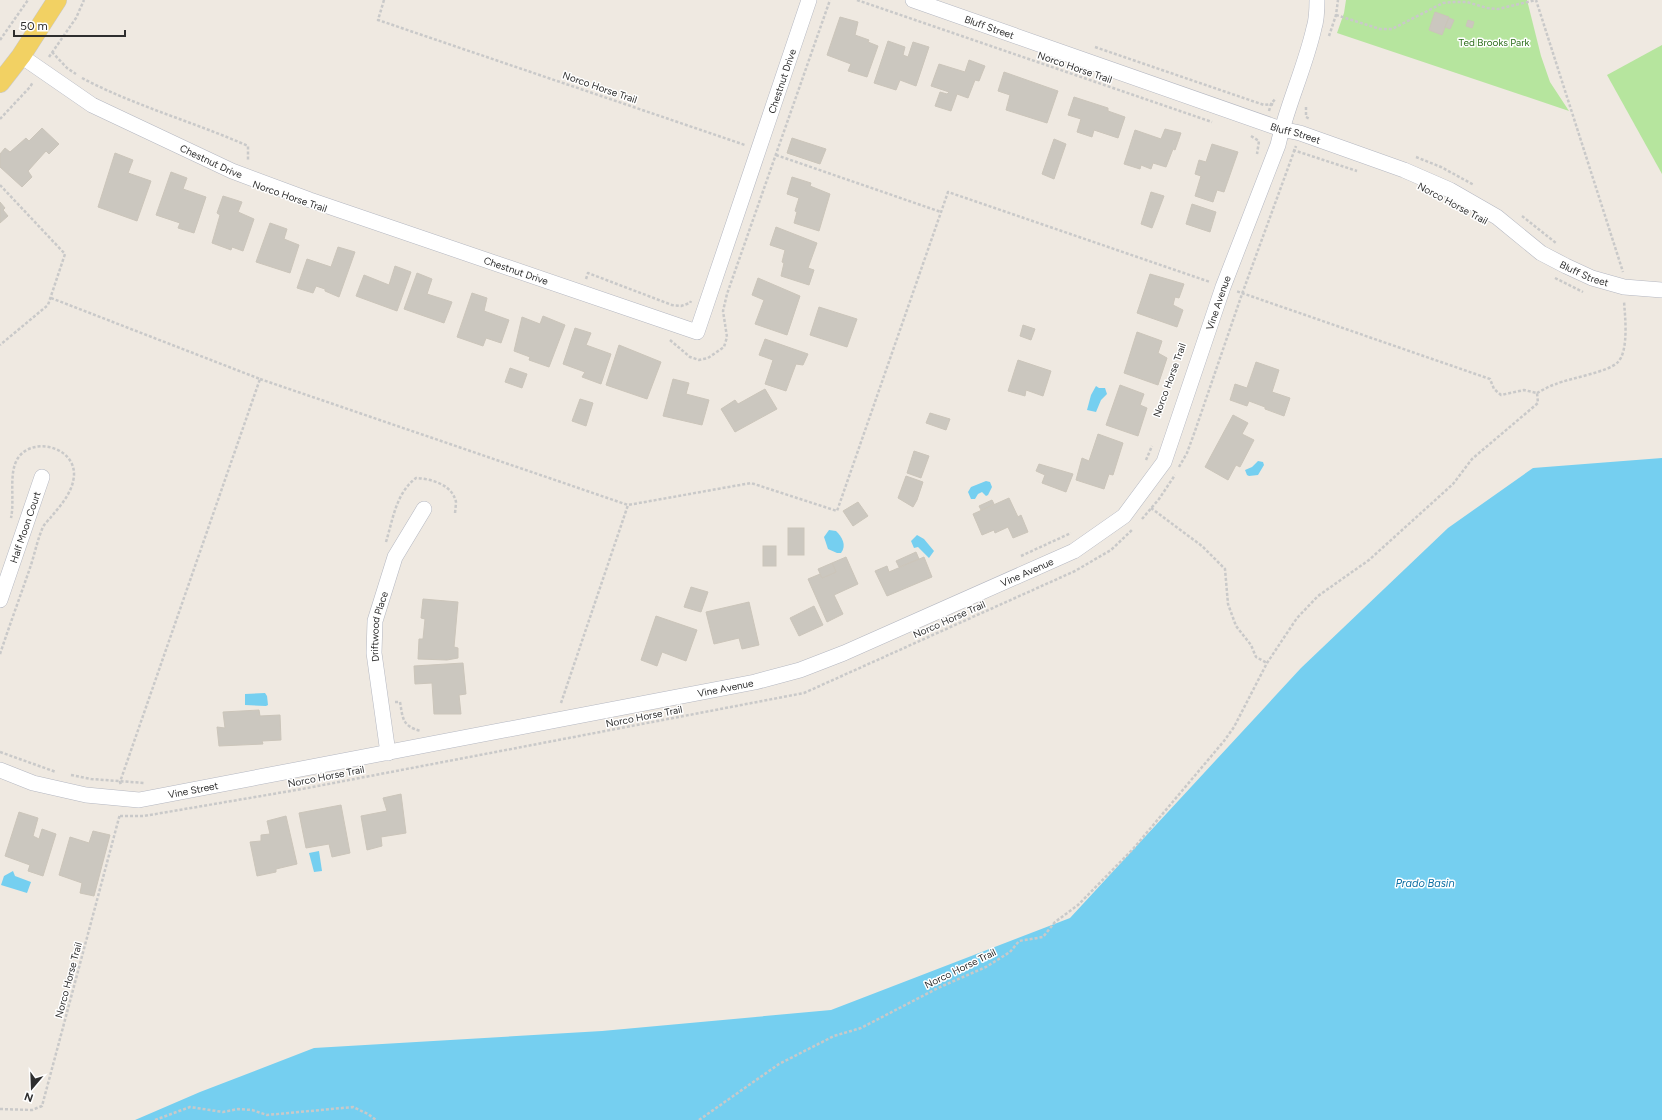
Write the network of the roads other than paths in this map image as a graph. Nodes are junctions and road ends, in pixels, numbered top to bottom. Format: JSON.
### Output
{"nodes":[{"id":1,"x":57,"y":0,"type":"edge"},
{"id":2,"x":809,"y":0,"type":"edge"},
{"id":3,"x":913,"y":0,"type":"edge"},
{"id":4,"x":1318,"y":0,"type":"edge"},
{"id":5,"x":21,"y":56,"type":"junction"},
{"id":6,"x":0,"y":83,"type":"edge"},
{"id":7,"x":1281,"y":129,"type":"junction"},
{"id":8,"x":1662,"y":290,"type":"edge"},
{"id":9,"x":42,"y":477,"type":"dead end"},
{"id":10,"x":424,"y":509,"type":"dead end"},
{"id":11,"x":0,"y":600,"type":"edge"},
{"id":12,"x":388,"y":753,"type":"junction"},
{"id":13,"x":0,"y":770,"type":"edge"}],
"edges":[{"from":1,"to":5,"type":"main road"},
{"from":2,"to":5,"type":"street","name":"Chestnut Drive"},
{"from":3,"to":7,"type":"street","name":"Bluff Street"},
{"from":4,"to":7,"type":"street","name":"Vine Avenue"},
{"from":5,"to":6,"type":"main road"},
{"from":7,"to":8,"type":"street","name":"Bluff Street"},
{"from":7,"to":12,"type":"street","name":"Vine Avenue"},
{"from":9,"to":11,"type":"street","name":"Half Moon Court"},
{"from":10,"to":12,"type":"street","name":"Driftwood Place"},
{"from":12,"to":13,"type":"street","name":"Vine Street"}]}
